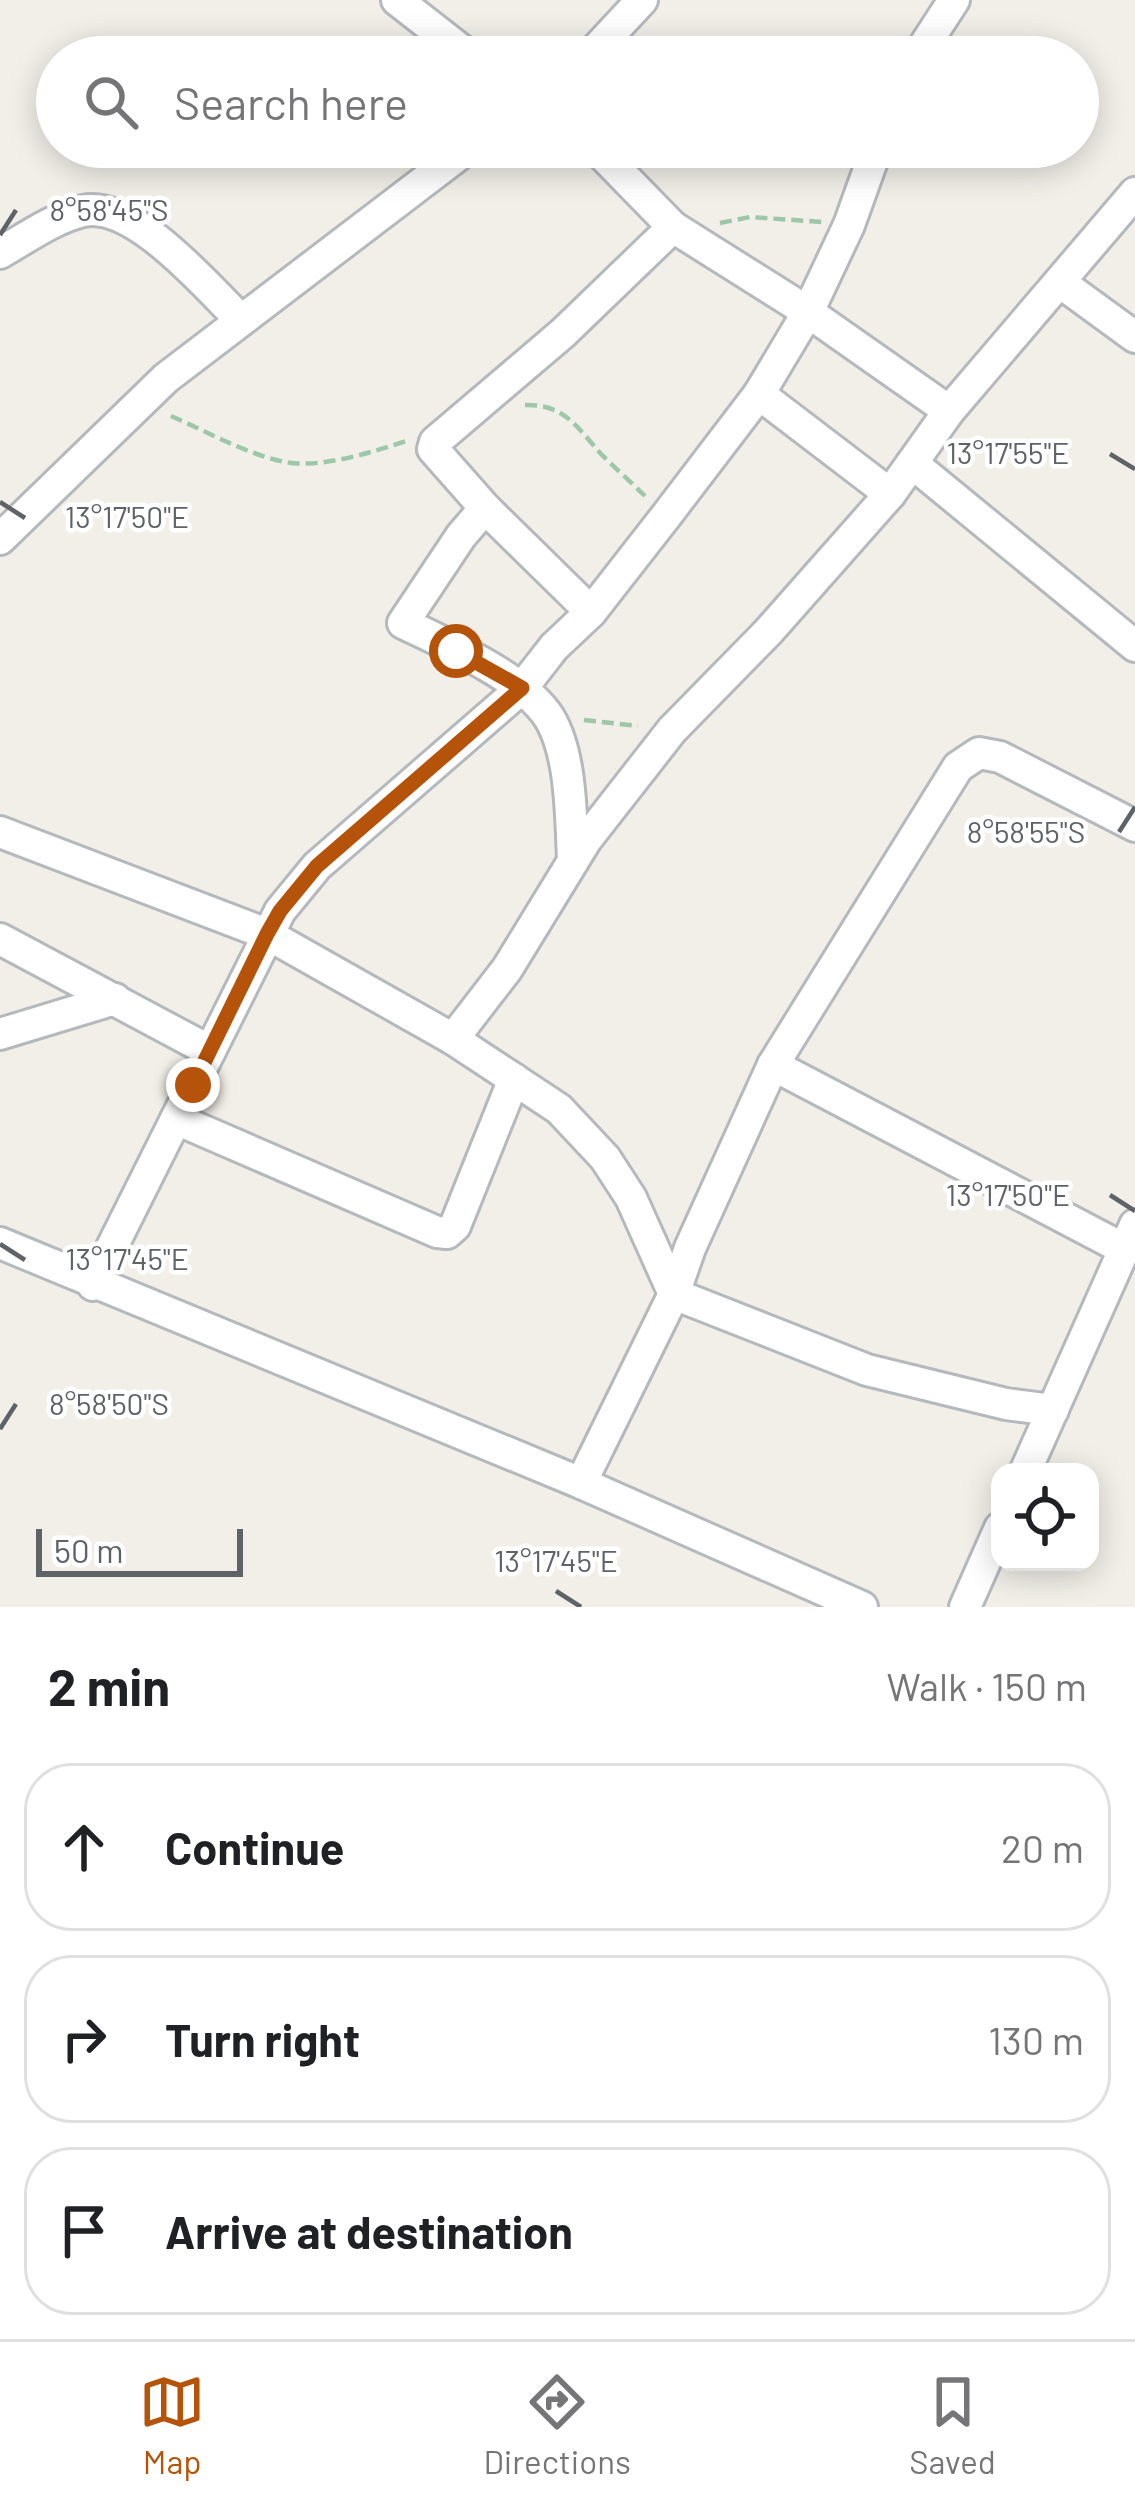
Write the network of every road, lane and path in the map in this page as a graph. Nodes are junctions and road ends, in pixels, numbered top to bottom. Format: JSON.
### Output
{"nodes":[{"id":1,"x":397,"y":0,"type":"edge"},
{"id":2,"x":641,"y":0,"type":"edge"},
{"id":3,"x":954,"y":0,"type":"edge"},
{"id":4,"x":443,"y":36,"type":"edge"},
{"id":5,"x":608,"y":36,"type":"edge"},
{"id":6,"x":931,"y":36,"type":"edge"},
{"id":7,"x":441,"y":168,"type":"edge"},
{"id":8,"x":616,"y":168,"type":"edge"},
{"id":9,"x":870,"y":168,"type":"edge"},
{"id":10,"x":1135,"y":193,"type":"edge"},
{"id":11,"x":849,"y":225,"type":"junction"},
{"id":12,"x":674,"y":226,"type":"junction"},
{"id":13,"x":0,"y":254,"type":"edge"},
{"id":14,"x":1060,"y":283,"type":"junction"},
{"id":15,"x":808,"y":312,"type":"junction"},
{"id":16,"x":240,"y":319,"type":"junction"},
{"id":17,"x":1135,"y":337,"type":"edge"},
{"id":18,"x":759,"y":394,"type":"junction"},
{"id":19,"x":949,"y":411,"type":"junction"},
{"id":20,"x":912,"y":463,"type":"junction"},
{"id":21,"x":890,"y":494,"type":"junction"},
{"id":22,"x":485,"y":508,"type":"junction"},
{"id":23,"x":0,"y":539,"type":"edge"},
{"id":24,"x":591,"y":611,"type":"junction"},
{"id":25,"x":1135,"y":646,"type":"edge"},
{"id":26,"x":522,"y":688,"type":"junction"},
{"id":27,"x":548,"y":716,"type":"junction"},
{"id":28,"x":672,"y":730,"type":"junction"},
{"id":29,"x":1135,"y":826,"type":"edge"},
{"id":30,"x":0,"y":832,"type":"edge"},
{"id":31,"x":573,"y":861,"type":"junction"},
{"id":32,"x":267,"y":934,"type":"junction"},
{"id":33,"x":0,"y":939,"type":"edge"},
{"id":34,"x":115,"y":999,"type":"junction"},
{"id":35,"x":0,"y":1034,"type":"edge"},
{"id":36,"x":453,"y":1039,"type":"junction"},
{"id":37,"x":210,"y":1051,"type":"junction"},
{"id":38,"x":773,"y":1065,"type":"junction"},
{"id":39,"x":514,"y":1079,"type":"junction"},
{"id":40,"x":176,"y":1119,"type":"junction"},
{"id":41,"x":1130,"y":1237,"type":"edge"},
{"id":42,"x":0,"y":1243,"type":"edge"},
{"id":43,"x":93,"y":1285,"type":"junction"},
{"id":44,"x":674,"y":1294,"type":"junction"},
{"id":45,"x":1053,"y":1410,"type":"junction"},
{"id":46,"x":1029,"y":1463,"type":"edge"},
{"id":47,"x":580,"y":1483,"type":"junction"},
{"id":48,"x":991,"y":1548,"type":"edge"},
{"id":49,"x":862,"y":1607,"type":"edge"},
{"id":50,"x":965,"y":1607,"type":"edge"}],
"edges":[{"from":1,"to":4,"type":"street"},
{"from":2,"to":5,"type":"street"},
{"from":3,"to":6,"type":"street"},
{"from":7,"to":16,"type":"street"},
{"from":8,"to":12,"type":"street"},
{"from":9,"to":11,"type":"street"},
{"from":10,"to":14,"type":"street"},
{"from":11,"to":12,"type":"path"},
{"from":11,"to":15,"type":"street"},
{"from":12,"to":15,"type":"street"},
{"from":12,"to":22,"type":"street"},
{"from":13,"to":16,"type":"street"},
{"from":14,"to":17,"type":"street"},
{"from":14,"to":19,"type":"street"},
{"from":15,"to":18,"type":"street"},
{"from":15,"to":19,"type":"street"},
{"from":16,"to":23,"type":"street"},
{"from":18,"to":21,"type":"street"},
{"from":18,"to":24,"type":"street"},
{"from":19,"to":20,"type":"street"},
{"from":20,"to":21,"type":"street"},
{"from":20,"to":25,"type":"street"},
{"from":21,"to":28,"type":"street"},
{"from":22,"to":24,"type":"street"},
{"from":22,"to":26,"type":"street"},
{"from":24,"to":26,"type":"street"},
{"from":26,"to":27,"type":"street"},
{"from":26,"to":32,"type":"street"},
{"from":27,"to":28,"type":"path"},
{"from":27,"to":31,"type":"street"},
{"from":28,"to":31,"type":"street"},
{"from":29,"to":38,"type":"street"},
{"from":30,"to":32,"type":"street"},
{"from":31,"to":36,"type":"street"},
{"from":32,"to":36,"type":"street"},
{"from":32,"to":37,"type":"street"},
{"from":33,"to":34,"type":"street"},
{"from":34,"to":35,"type":"street"},
{"from":34,"to":37,"type":"street"},
{"from":36,"to":39,"type":"street"},
{"from":37,"to":40,"type":"street"},
{"from":38,"to":41,"type":"street"},
{"from":38,"to":44,"type":"street"},
{"from":39,"to":40,"type":"street"},
{"from":39,"to":44,"type":"street"},
{"from":40,"to":43,"type":"street"},
{"from":41,"to":45,"type":"street"},
{"from":42,"to":43,"type":"street"},
{"from":43,"to":47,"type":"street"},
{"from":44,"to":45,"type":"street"},
{"from":44,"to":47,"type":"street"},
{"from":45,"to":46,"type":"street"},
{"from":47,"to":49,"type":"street"},
{"from":48,"to":50,"type":"street"}]}
